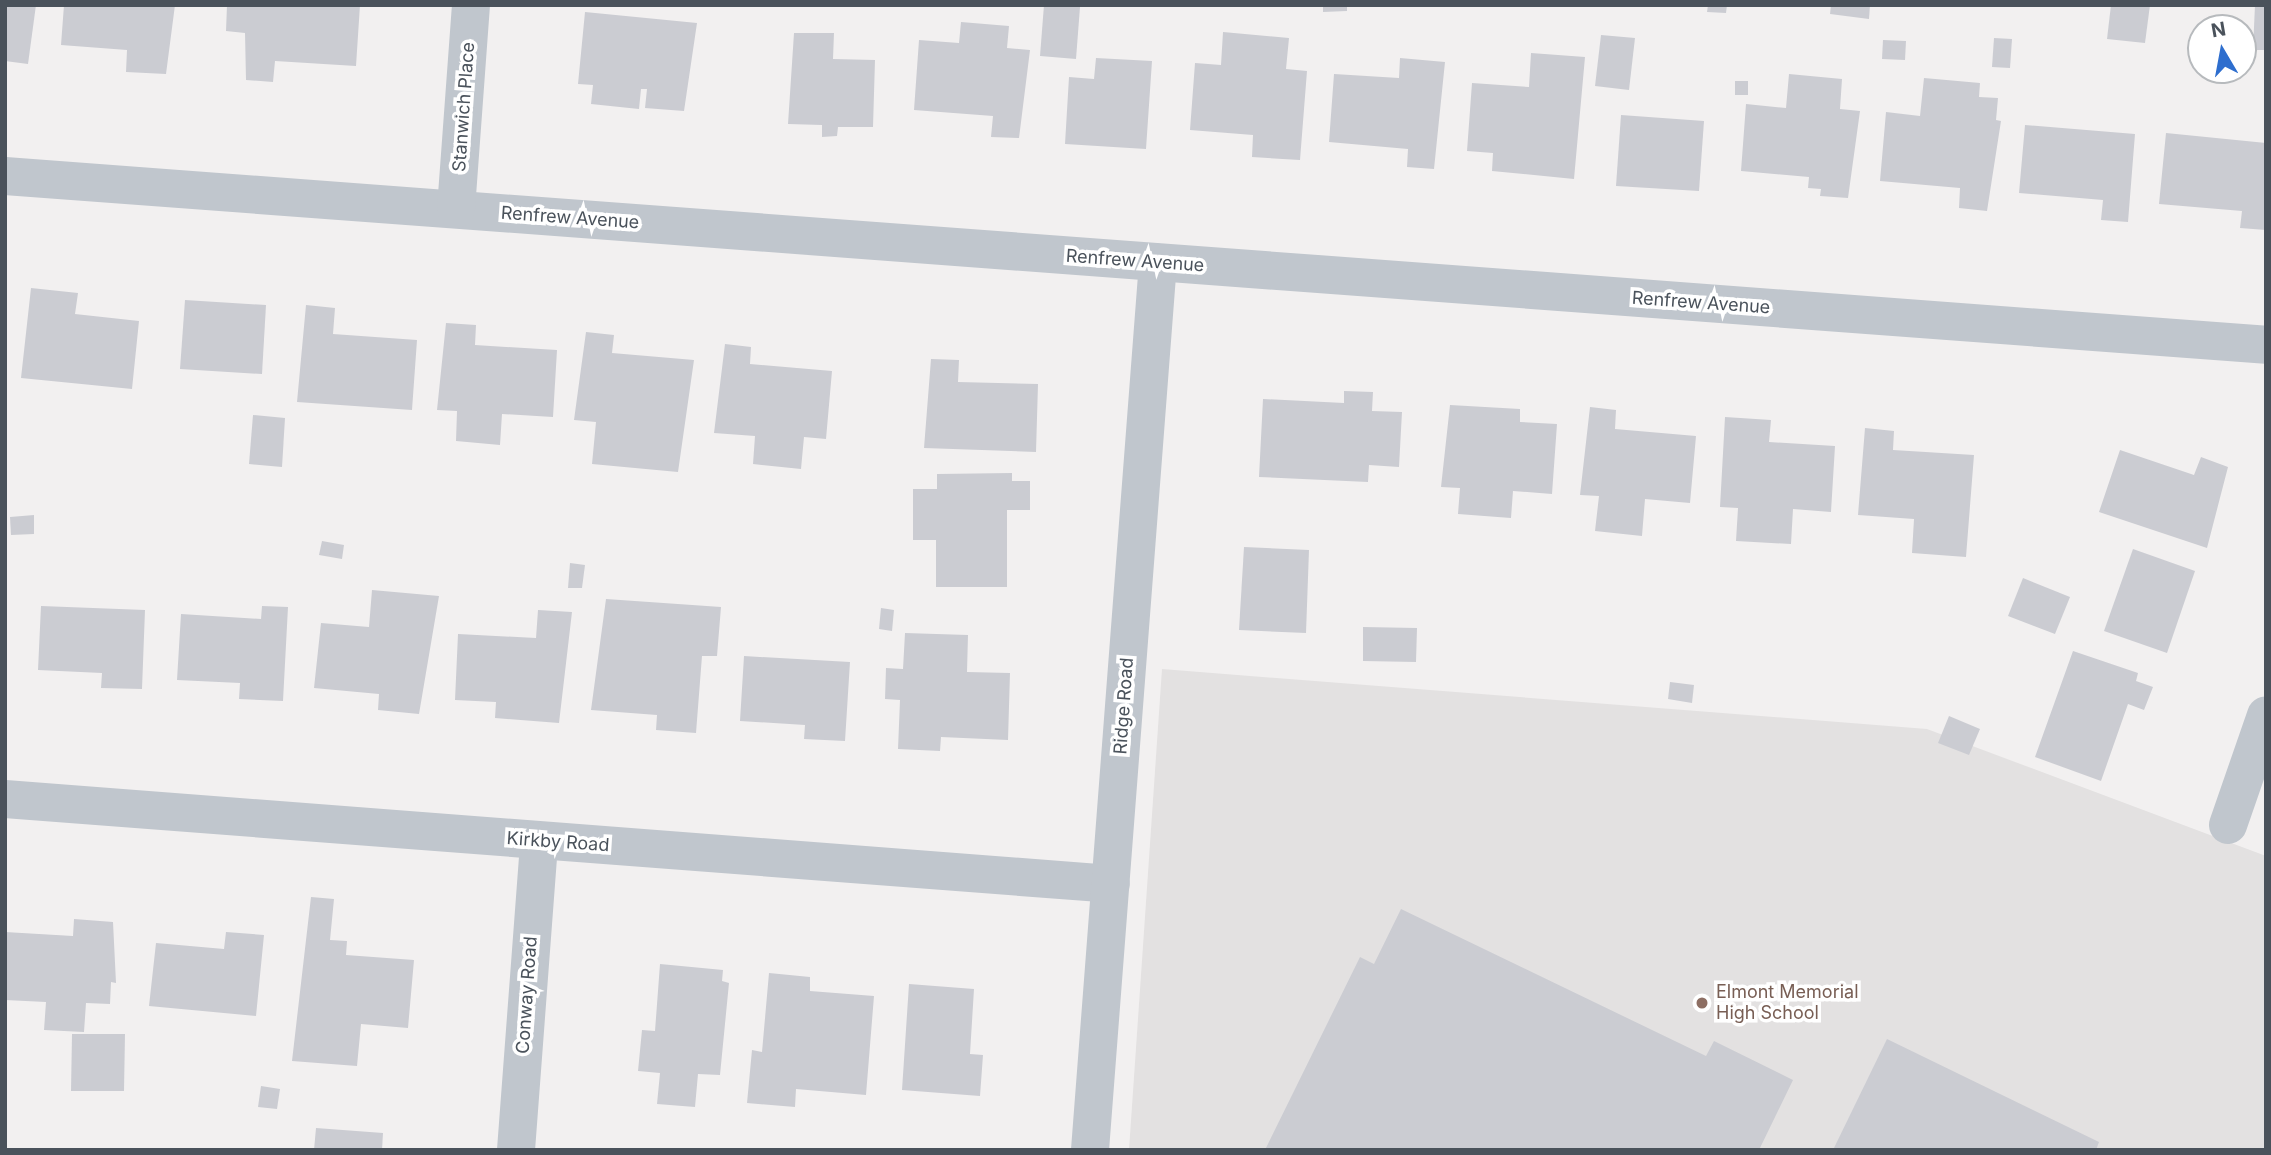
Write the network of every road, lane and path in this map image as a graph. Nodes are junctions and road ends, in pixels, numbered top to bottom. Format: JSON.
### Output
{"nodes":[{"id":1,"x":471,"y":5,"type":"edge"},
{"id":2,"x":5,"y":176,"type":"edge"},
{"id":3,"x":456,"y":209,"type":"junction"},
{"id":4,"x":1158,"y":263,"type":"junction"},
{"id":5,"x":2266,"y":345,"type":"edge"},
{"id":6,"x":2266,"y":715,"type":"edge"},
{"id":7,"x":5,"y":799,"type":"edge"},
{"id":8,"x":2228,"y":825,"type":"dead end"},
{"id":9,"x":539,"y":841,"type":"junction"},
{"id":10,"x":1111,"y":884,"type":"junction"},
{"id":11,"x":516,"y":1150,"type":"edge"},
{"id":12,"x":1090,"y":1150,"type":"edge"}],
"edges":[{"from":1,"to":3,"type":"street","name":"Stanwich Place"},
{"from":2,"to":3,"type":"street","name":"Renfrew Avenue"},
{"from":3,"to":4,"type":"street","name":"Renfrew Avenue"},
{"from":4,"to":5,"type":"street","name":"Renfrew Avenue"},
{"from":4,"to":10,"type":"street","name":"Ridge Road"},
{"from":6,"to":8,"type":"street"},
{"from":7,"to":9,"type":"street","name":"Kirkby Road"},
{"from":9,"to":10,"type":"street","name":"Kirkby Road"},
{"from":9,"to":11,"type":"street","name":"Conway Road"},
{"from":10,"to":12,"type":"street","name":"Ridge Road"}]}
